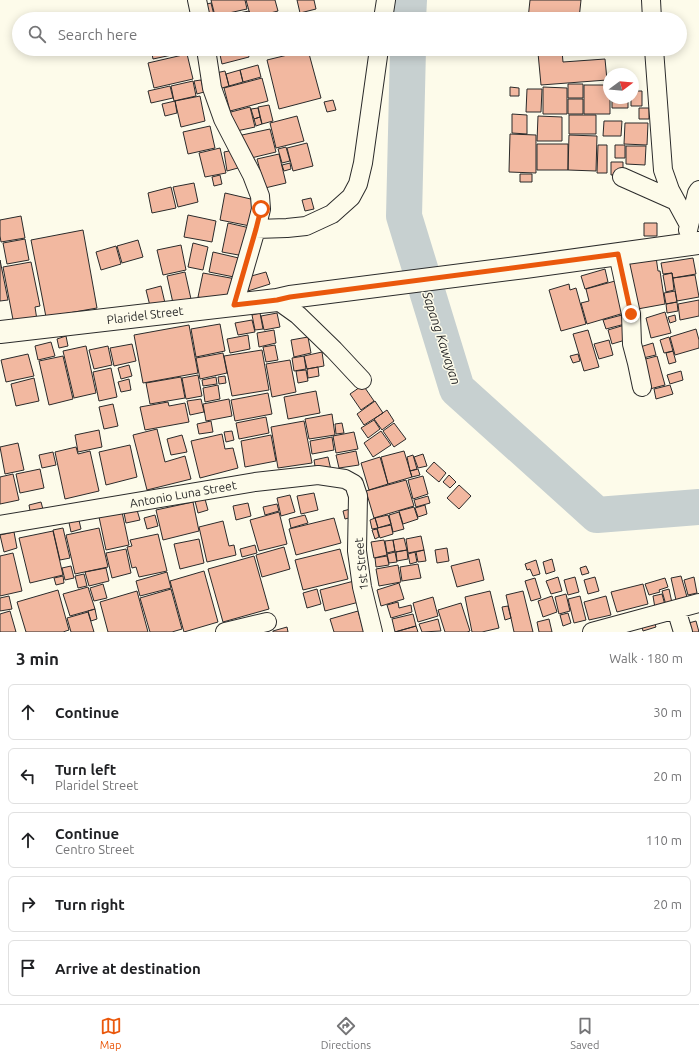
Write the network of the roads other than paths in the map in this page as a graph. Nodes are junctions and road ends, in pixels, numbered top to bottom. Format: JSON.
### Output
{"nodes":[{"id":1,"x":197,"y":0,"type":"edge"},
{"id":2,"x":386,"y":0,"type":"edge"},
{"id":3,"x":651,"y":0,"type":"edge"},
{"id":4,"x":200,"y":12,"type":"edge"},
{"id":5,"x":384,"y":12,"type":"edge"},
{"id":6,"x":652,"y":12,"type":"edge"},
{"id":7,"x":207,"y":56,"type":"edge"},
{"id":8,"x":378,"y":56,"type":"edge"},
{"id":9,"x":655,"y":56,"type":"edge"},
{"id":10,"x":622,"y":177,"type":"dead end"},
{"id":11,"x":699,"y":190,"type":"edge"},
{"id":12,"x":676,"y":201,"type":"junction"},
{"id":13,"x":256,"y":229,"type":"junction"},
{"id":14,"x":691,"y":237,"type":"edge"},
{"id":15,"x":618,"y":254,"type":"junction"},
{"id":16,"x":284,"y":299,"type":"junction"},
{"id":17,"x":234,"y":305,"type":"junction"},
{"id":18,"x":0,"y":332,"type":"edge"},
{"id":19,"x":362,"y":380,"type":"dead end"},
{"id":20,"x":642,"y":387,"type":"dead end"},
{"id":21,"x":358,"y":496,"type":"joint"},
{"id":22,"x":0,"y":525,"type":"edge"},
{"id":23,"x":699,"y":603,"type":"edge"},
{"id":24,"x":676,"y":609,"type":"junction"},
{"id":25,"x":267,"y":622,"type":"dead end"},
{"id":26,"x":225,"y":632,"type":"edge"},
{"id":27,"x":373,"y":632,"type":"edge"},
{"id":28,"x":592,"y":632,"type":"edge"},
{"id":29,"x":683,"y":632,"type":"edge"}],
"edges":[{"from":1,"to":4,"type":"street"},
{"from":2,"to":5,"type":"street"},
{"from":3,"to":6,"type":"street"},
{"from":7,"to":13,"type":"street"},
{"from":8,"to":13,"type":"street"},
{"from":9,"to":12,"type":"street"},
{"from":10,"to":12,"type":"street"},
{"from":11,"to":14,"type":"street"},
{"from":12,"to":14,"type":"street"},
{"from":13,"to":17,"type":"street"},
{"from":14,"to":15,"type":"street","name":"Plaridel Street"},
{"from":15,"to":16,"type":"street","name":"Plaridel Street"},
{"from":15,"to":20,"type":"street"},
{"from":16,"to":17,"type":"street","name":"Plaridel Street"},
{"from":16,"to":19,"type":"street"},
{"from":17,"to":18,"type":"street","name":"Plaridel Street"},
{"from":21,"to":22,"type":"street","name":"Antonio Luna Street"},
{"from":21,"to":27,"type":"street","name":"1st Street"},
{"from":23,"to":24,"type":"street"},
{"from":24,"to":28,"type":"street"},
{"from":24,"to":29,"type":"street"},
{"from":25,"to":26,"type":"street"}]}
